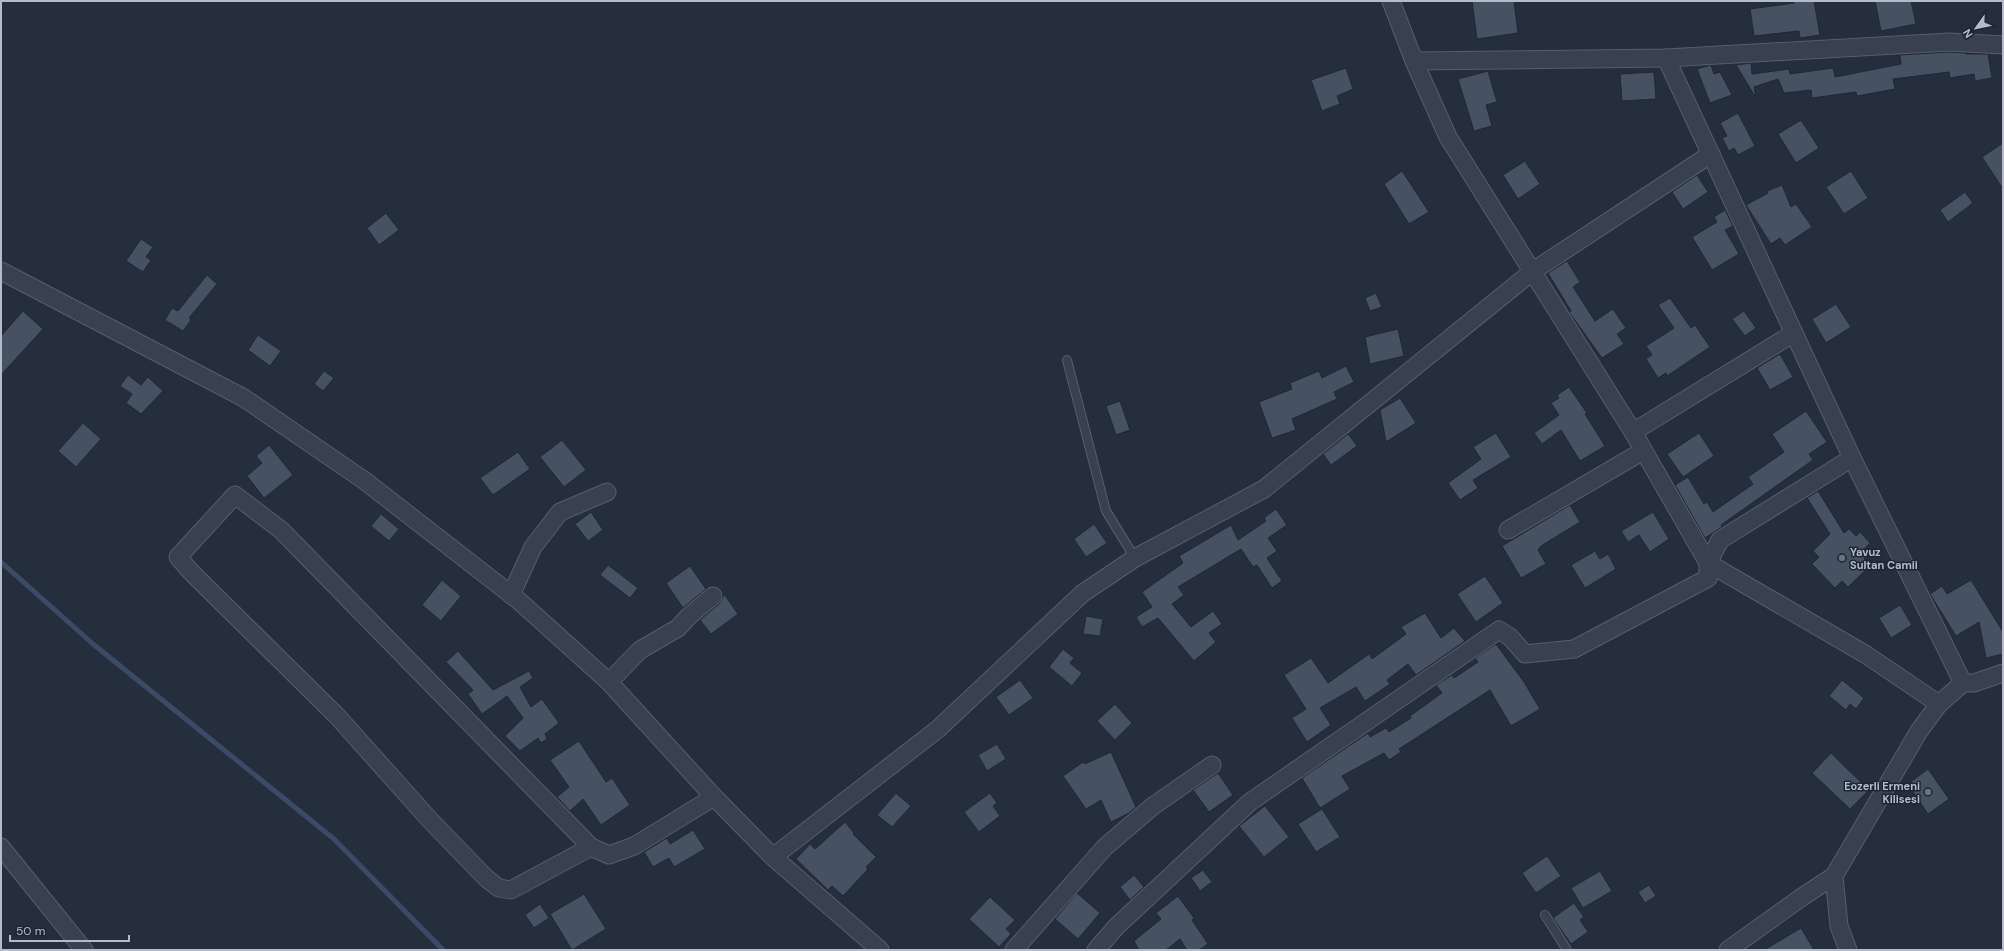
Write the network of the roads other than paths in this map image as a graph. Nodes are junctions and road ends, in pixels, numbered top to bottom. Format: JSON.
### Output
{"nodes":[{"id":1,"x":1391,"y":1,"type":"edge"},
{"id":2,"x":2003,"y":45,"type":"edge"},
{"id":3,"x":1666,"y":58,"type":"junction"},
{"id":4,"x":1414,"y":61,"type":"junction"},
{"id":5,"x":1711,"y":154,"type":"junction"},
{"id":6,"x":1,"y":271,"type":"edge"},
{"id":7,"x":1533,"y":271,"type":"junction"},
{"id":8,"x":1794,"y":333,"type":"junction"},
{"id":9,"x":1067,"y":360,"type":"dead end"},
{"id":10,"x":1633,"y":432,"type":"junction"},
{"id":11,"x":1643,"y":451,"type":"junction"},
{"id":12,"x":1852,"y":458,"type":"junction"},
{"id":13,"x":607,"y":492,"type":"dead end"},
{"id":14,"x":1508,"y":530,"type":"dead end"},
{"id":15,"x":1135,"y":558,"type":"junction"},
{"id":16,"x":1708,"y":563,"type":"junction"},
{"id":17,"x":511,"y":595,"type":"junction"},
{"id":18,"x":712,"y":596,"type":"dead end"},
{"id":19,"x":2003,"y":673,"type":"edge"},
{"id":20,"x":609,"y":682,"type":"junction"},
{"id":21,"x":1963,"y":683,"type":"junction"},
{"id":22,"x":1939,"y":704,"type":"junction"},
{"id":23,"x":1212,"y":765,"type":"dead end"},
{"id":24,"x":714,"y":797,"type":"junction"},
{"id":25,"x":1,"y":847,"type":"edge"},
{"id":26,"x":591,"y":847,"type":"junction"},
{"id":27,"x":773,"y":857,"type":"junction"},
{"id":28,"x":1834,"y":876,"type":"junction"},
{"id":29,"x":1545,"y":915,"type":"dead end"},
{"id":30,"x":84,"y":950,"type":"edge"},
{"id":31,"x":880,"y":950,"type":"edge"},
{"id":32,"x":1014,"y":950,"type":"edge"},
{"id":33,"x":1096,"y":950,"type":"edge"},
{"id":34,"x":1567,"y":950,"type":"edge"},
{"id":35,"x":1728,"y":950,"type":"edge"},
{"id":36,"x":1848,"y":950,"type":"edge"}],
"edges":[{"from":1,"to":4,"type":"street"},
{"from":2,"to":3,"type":"street"},
{"from":3,"to":4,"type":"street"},
{"from":3,"to":5,"type":"street"},
{"from":4,"to":7,"type":"street"},
{"from":5,"to":7,"type":"street"},
{"from":5,"to":8,"type":"street"},
{"from":6,"to":17,"type":"street"},
{"from":7,"to":10,"type":"street"},
{"from":7,"to":15,"type":"street"},
{"from":8,"to":10,"type":"street"},
{"from":8,"to":12,"type":"street"},
{"from":9,"to":15,"type":"lane"},
{"from":10,"to":11,"type":"street"},
{"from":11,"to":14,"type":"street"},
{"from":11,"to":16,"type":"street"},
{"from":12,"to":16,"type":"street"},
{"from":12,"to":21,"type":"street"},
{"from":13,"to":17,"type":"street"},
{"from":15,"to":27,"type":"street"},
{"from":16,"to":22,"type":"street"},
{"from":16,"to":33,"type":"street"},
{"from":17,"to":20,"type":"street"},
{"from":18,"to":20,"type":"street"},
{"from":19,"to":21,"type":"street"},
{"from":20,"to":24,"type":"street"},
{"from":21,"to":22,"type":"street"},
{"from":22,"to":28,"type":"street"},
{"from":23,"to":32,"type":"street"},
{"from":24,"to":26,"type":"street"},
{"from":24,"to":27,"type":"street"},
{"from":25,"to":30,"type":"street"},
{"from":26,"to":26,"type":"street"},
{"from":27,"to":31,"type":"street"},
{"from":28,"to":35,"type":"street"},
{"from":28,"to":36,"type":"street"},
{"from":29,"to":34,"type":"lane"}]}
